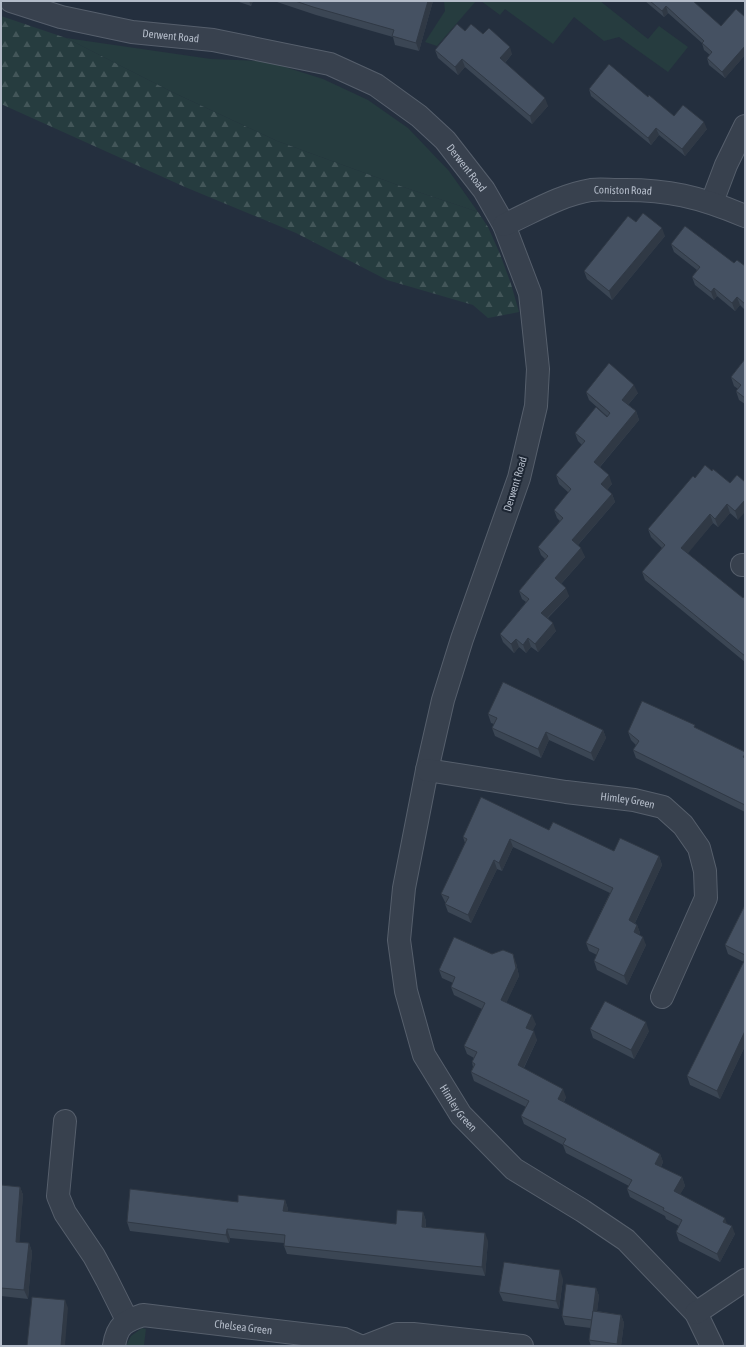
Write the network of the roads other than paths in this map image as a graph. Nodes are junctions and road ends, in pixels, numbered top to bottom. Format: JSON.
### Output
{"nodes":[{"id":1,"x":11,"y":1,"type":"edge"},
{"id":2,"x":745,"y":126,"type":"edge"},
{"id":3,"x":712,"y":202,"type":"junction"},
{"id":4,"x":745,"y":216,"type":"edge"},
{"id":5,"x":504,"y":225,"type":"junction"},
{"id":6,"x":462,"y":639,"type":"joint"},
{"id":7,"x":428,"y":770,"type":"junction"},
{"id":8,"x":662,"y":997,"type":"dead end"},
{"id":9,"x":65,"y":1121,"type":"dead end"},
{"id":10,"x":745,"y":1280,"type":"edge"},
{"id":11,"x":696,"y":1313,"type":"junction"},
{"id":12,"x":127,"y":1320,"type":"junction"},
{"id":13,"x":114,"y":1346,"type":"edge"},
{"id":14,"x":360,"y":1346,"type":"edge"},
{"id":15,"x":366,"y":1346,"type":"edge"},
{"id":16,"x":522,"y":1346,"type":"edge"},
{"id":17,"x":712,"y":1346,"type":"edge"}],
"edges":[{"from":1,"to":5,"type":"street","name":"Derwent Road"},
{"from":2,"to":3,"type":"street"},
{"from":3,"to":4,"type":"street","name":"Coniston Road"},
{"from":3,"to":5,"type":"street","name":"Coniston Road"},
{"from":5,"to":6,"type":"street","name":"Derwent Road"},
{"from":6,"to":7,"type":"street","name":"Himley Green"},
{"from":7,"to":8,"type":"street","name":"Himley Green"},
{"from":7,"to":11,"type":"street","name":"Himley Green"},
{"from":9,"to":12,"type":"street"},
{"from":10,"to":11,"type":"street"},
{"from":11,"to":17,"type":"street","name":"Himley Green"},
{"from":12,"to":13,"type":"street"},
{"from":12,"to":14,"type":"street","name":"Chelsea Green"},
{"from":15,"to":16,"type":"street"}]}
